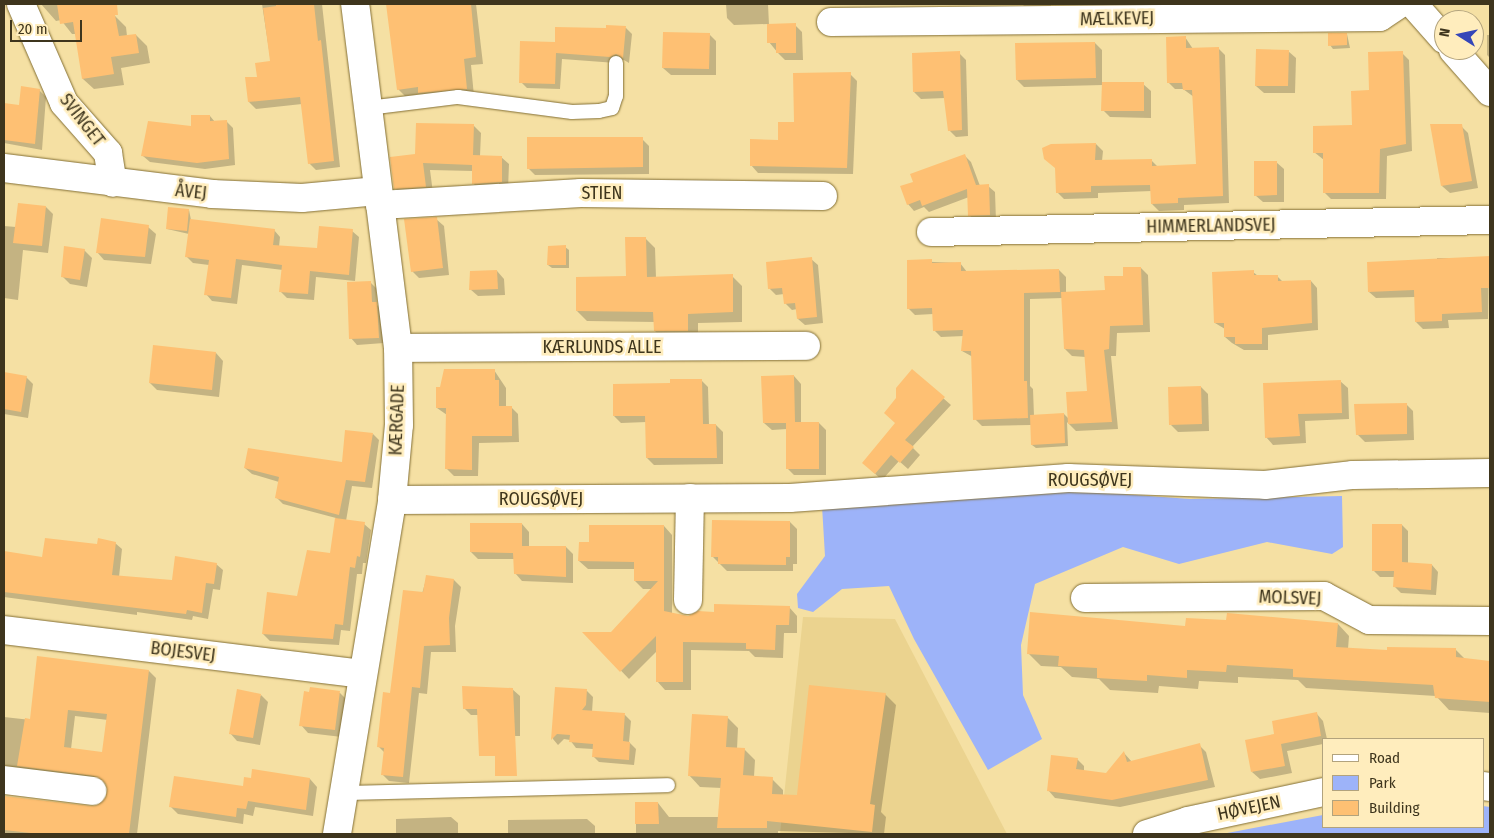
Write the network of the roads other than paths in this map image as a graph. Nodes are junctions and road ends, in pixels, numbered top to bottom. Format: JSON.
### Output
{"nodes":[{"id":1,"x":21,"y":4,"type":"edge"},
{"id":2,"x":355,"y":4,"type":"edge"},
{"id":3,"x":1399,"y":4,"type":"edge"},
{"id":4,"x":1413,"y":4,"type":"edge"},
{"id":5,"x":831,"y":22,"type":"dead end"},
{"id":6,"x":1434,"y":28,"type":"edge"},
{"id":7,"x":1462,"y":60,"type":"edge"},
{"id":8,"x":616,"y":63,"type":"dead end"},
{"id":9,"x":1490,"y":92,"type":"edge"},
{"id":10,"x":368,"y":108,"type":"junction"},
{"id":11,"x":4,"y":168,"type":"edge"},
{"id":12,"x":113,"y":183,"type":"junction"},
{"id":13,"x":823,"y":196,"type":"dead end"},
{"id":14,"x":379,"y":198,"type":"junction"},
{"id":15,"x":1490,"y":220,"type":"edge"},
{"id":16,"x":931,"y":232,"type":"dead end"},
{"id":17,"x":806,"y":346,"type":"dead end"},
{"id":18,"x":398,"y":348,"type":"junction"},
{"id":19,"x":1490,"y":473,"type":"edge"},
{"id":20,"x":690,"y":498,"type":"junction"},
{"id":21,"x":392,"y":500,"type":"junction"},
{"id":22,"x":1085,"y":598,"type":"dead end"},
{"id":23,"x":688,"y":600,"type":"dead end"},
{"id":24,"x":1490,"y":621,"type":"edge"},
{"id":25,"x":4,"y":630,"type":"edge"},
{"id":26,"x":362,"y":674,"type":"junction"},
{"id":27,"x":4,"y":780,"type":"edge"},
{"id":28,"x":668,"y":785,"type":"dead end"},
{"id":29,"x":92,"y":791,"type":"dead end"},
{"id":30,"x":1322,"y":792,"type":"edge"},
{"id":31,"x":344,"y":793,"type":"junction"},
{"id":32,"x":337,"y":834,"type":"edge"},
{"id":33,"x":1147,"y":834,"type":"edge"}],
"edges":[{"from":1,"to":12,"type":"street","name":"SVINGET"},
{"from":2,"to":10,"type":"street","name":"KÆRGADE"},
{"from":3,"to":5,"type":"street","name":"MÆLKEVEJ"},
{"from":4,"to":6,"type":"street"},
{"from":7,"to":9,"type":"street"},
{"from":8,"to":10,"type":"lane"},
{"from":10,"to":14,"type":"street","name":"KÆRGADE"},
{"from":11,"to":12,"type":"street","name":"ÅVEJ"},
{"from":12,"to":14,"type":"street","name":"ÅVEJ"},
{"from":13,"to":14,"type":"street","name":"STIEN"},
{"from":14,"to":18,"type":"street","name":"KÆRGADE"},
{"from":15,"to":16,"type":"street","name":"HIMMERLANDSVEJ"},
{"from":17,"to":18,"type":"street","name":"KÆRLUNDS ALLE"},
{"from":18,"to":21,"type":"street","name":"KÆRGADE"},
{"from":19,"to":20,"type":"street","name":"ROUGSØVEJ"},
{"from":20,"to":21,"type":"street","name":"ROUGSØVEJ"},
{"from":20,"to":23,"type":"street"},
{"from":21,"to":26,"type":"street","name":"KÆRGADE"},
{"from":22,"to":24,"type":"street","name":"MOLSVEJ"},
{"from":25,"to":26,"type":"street","name":"BOJESVEJ"},
{"from":26,"to":31,"type":"street","name":"KÆRGADE"},
{"from":27,"to":29,"type":"street"},
{"from":28,"to":31,"type":"lane"},
{"from":30,"to":33,"type":"street","name":"HØVEJEN"},
{"from":31,"to":32,"type":"street","name":"KÆRGADE"}]}
